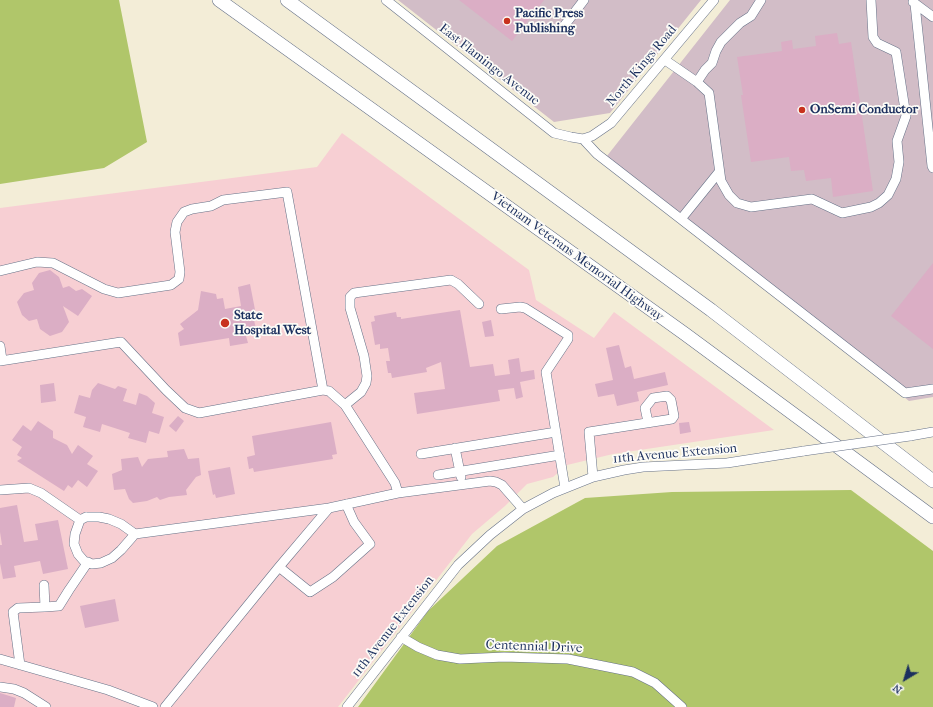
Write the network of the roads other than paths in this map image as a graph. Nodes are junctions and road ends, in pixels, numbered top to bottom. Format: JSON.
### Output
{"nodes":[{"id":1,"x":220,"y":0,"type":"edge"},
{"id":2,"x":287,"y":0,"type":"edge"},
{"id":3,"x":386,"y":0,"type":"edge"},
{"id":4,"x":584,"y":0,"type":"edge"},
{"id":5,"x":714,"y":0,"type":"edge"},
{"id":6,"x":761,"y":0,"type":"edge"},
{"id":7,"x":871,"y":0,"type":"edge"},
{"id":8,"x":913,"y":2,"type":"edge"},
{"id":9,"x":933,"y":16,"type":"edge"},
{"id":10,"x":564,"y":26,"type":"dead end"},
{"id":11,"x":665,"y":60,"type":"junction"},
{"id":12,"x":697,"y":82,"type":"junction"},
{"id":13,"x":930,"y":127,"type":"edge"},
{"id":14,"x":583,"y":139,"type":"junction"},
{"id":15,"x":933,"y":168,"type":"edge"},
{"id":16,"x":719,"y":172,"type":"junction"},
{"id":17,"x":681,"y":219,"type":"junction"},
{"id":18,"x":0,"y":271,"type":"edge"},
{"id":19,"x":479,"y":304,"type":"dead end"},
{"id":20,"x":501,"y":309,"type":"dead end"},
{"id":21,"x":0,"y":346,"type":"edge"},
{"id":22,"x":1,"y":361,"type":"edge"},
{"id":23,"x":933,"y":389,"type":"edge"},
{"id":24,"x":323,"y":390,"type":"junction"},
{"id":25,"x":345,"y":405,"type":"junction"},
{"id":26,"x":648,"y":422,"type":"dead end"},
{"id":27,"x":556,"y":432,"type":"junction"},
{"id":28,"x":933,"y":432,"type":"edge"},
{"id":29,"x":455,"y":448,"type":"junction"},
{"id":30,"x":421,"y":454,"type":"dead end"},
{"id":31,"x":560,"y":455,"type":"junction"},
{"id":32,"x":460,"y":471,"type":"junction"},
{"id":33,"x":438,"y":475,"type":"dead end"},
{"id":34,"x":593,"y":477,"type":"junction"},
{"id":35,"x":933,"y":481,"type":"edge"},
{"id":36,"x":462,"y":484,"type":"junction"},
{"id":37,"x":565,"y":488,"type":"junction"},
{"id":38,"x":0,"y":490,"type":"edge"},
{"id":39,"x":398,"y":493,"type":"junction"},
{"id":40,"x":346,"y":504,"type":"junction"},
{"id":41,"x":329,"y":508,"type":"junction"},
{"id":42,"x":523,"y":509,"type":"junction"},
{"id":43,"x":933,"y":517,"type":"edge"},
{"id":44,"x":80,"y":520,"type":"junction"},
{"id":45,"x":135,"y":534,"type":"junction"},
{"id":46,"x":88,"y":562,"type":"junction"},
{"id":47,"x":278,"y":567,"type":"junction"},
{"id":48,"x":44,"y":585,"type":"dead end"},
{"id":49,"x":45,"y":607,"type":"junction"},
{"id":50,"x":401,"y":638,"type":"junction"},
{"id":51,"x":0,"y":659,"type":"edge"},
{"id":52,"x":20,"y":665,"type":"junction"},
{"id":53,"x":0,"y":687,"type":"edge"},
{"id":54,"x":46,"y":707,"type":"edge"},
{"id":55,"x":153,"y":707,"type":"edge"},
{"id":56,"x":165,"y":707,"type":"edge"},
{"id":57,"x":347,"y":707,"type":"edge"},
{"id":58,"x":682,"y":707,"type":"edge"}],
"edges":[{"from":1,"to":43,"type":"highway","name":"Vietnam Veterans Memorial Highway"},
{"from":2,"to":35,"type":"highway"},
{"from":3,"to":14,"type":"street","name":"East Flamingo Avenue"},
{"from":4,"to":10,"type":"street"},
{"from":5,"to":11,"type":"street","name":"North Kings Road"},
{"from":6,"to":12,"type":"street"},
{"from":7,"to":16,"type":"street"},
{"from":8,"to":9,"type":"street"},
{"from":8,"to":13,"type":"street"},
{"from":11,"to":12,"type":"street"},
{"from":11,"to":14,"type":"street","name":"North Kings Road"},
{"from":12,"to":16,"type":"street"},
{"from":13,"to":15,"type":"street"},
{"from":14,"to":17,"type":"street"},
{"from":16,"to":17,"type":"street"},
{"from":17,"to":23,"type":"street"},
{"from":18,"to":24,"type":"street"},
{"from":19,"to":25,"type":"street"},
{"from":20,"to":27,"type":"street"},
{"from":21,"to":22,"type":"street"},
{"from":22,"to":24,"type":"street"},
{"from":24,"to":25,"type":"street"},
{"from":25,"to":39,"type":"street"},
{"from":26,"to":34,"type":"street"},
{"from":27,"to":29,"type":"street"},
{"from":27,"to":31,"type":"street"},
{"from":28,"to":34,"type":"street","name":"11th Avenue Extension","bridge":true},
{"from":29,"to":30,"type":"street"},
{"from":29,"to":32,"type":"street"},
{"from":31,"to":32,"type":"street"},
{"from":31,"to":37,"type":"street"},
{"from":32,"to":33,"type":"street"},
{"from":32,"to":36,"type":"street"},
{"from":34,"to":37,"type":"street","name":"11th Avenue Extension"},
{"from":36,"to":39,"type":"street"},
{"from":36,"to":42,"type":"street"},
{"from":37,"to":42,"type":"street","name":"11th Avenue Extension"},
{"from":38,"to":44,"type":"street"},
{"from":39,"to":40,"type":"street"},
{"from":40,"to":41,"type":"street"},
{"from":40,"to":47,"type":"street"},
{"from":41,"to":45,"type":"street"},
{"from":41,"to":47,"type":"street"},
{"from":42,"to":50,"type":"street","name":"11th Avenue Extension"},
{"from":44,"to":45,"type":"street"},
{"from":44,"to":46,"type":"street"},
{"from":45,"to":46,"type":"street"},
{"from":46,"to":49,"type":"street"},
{"from":47,"to":56,"type":"street"},
{"from":48,"to":49,"type":"street"},
{"from":49,"to":52,"type":"street"},
{"from":50,"to":57,"type":"street","name":"11th Avenue Extension"},
{"from":50,"to":58,"type":"street","name":"Centennial Drive"},
{"from":51,"to":52,"type":"street"},
{"from":52,"to":55,"type":"street"},
{"from":53,"to":54,"type":"street"}]}
